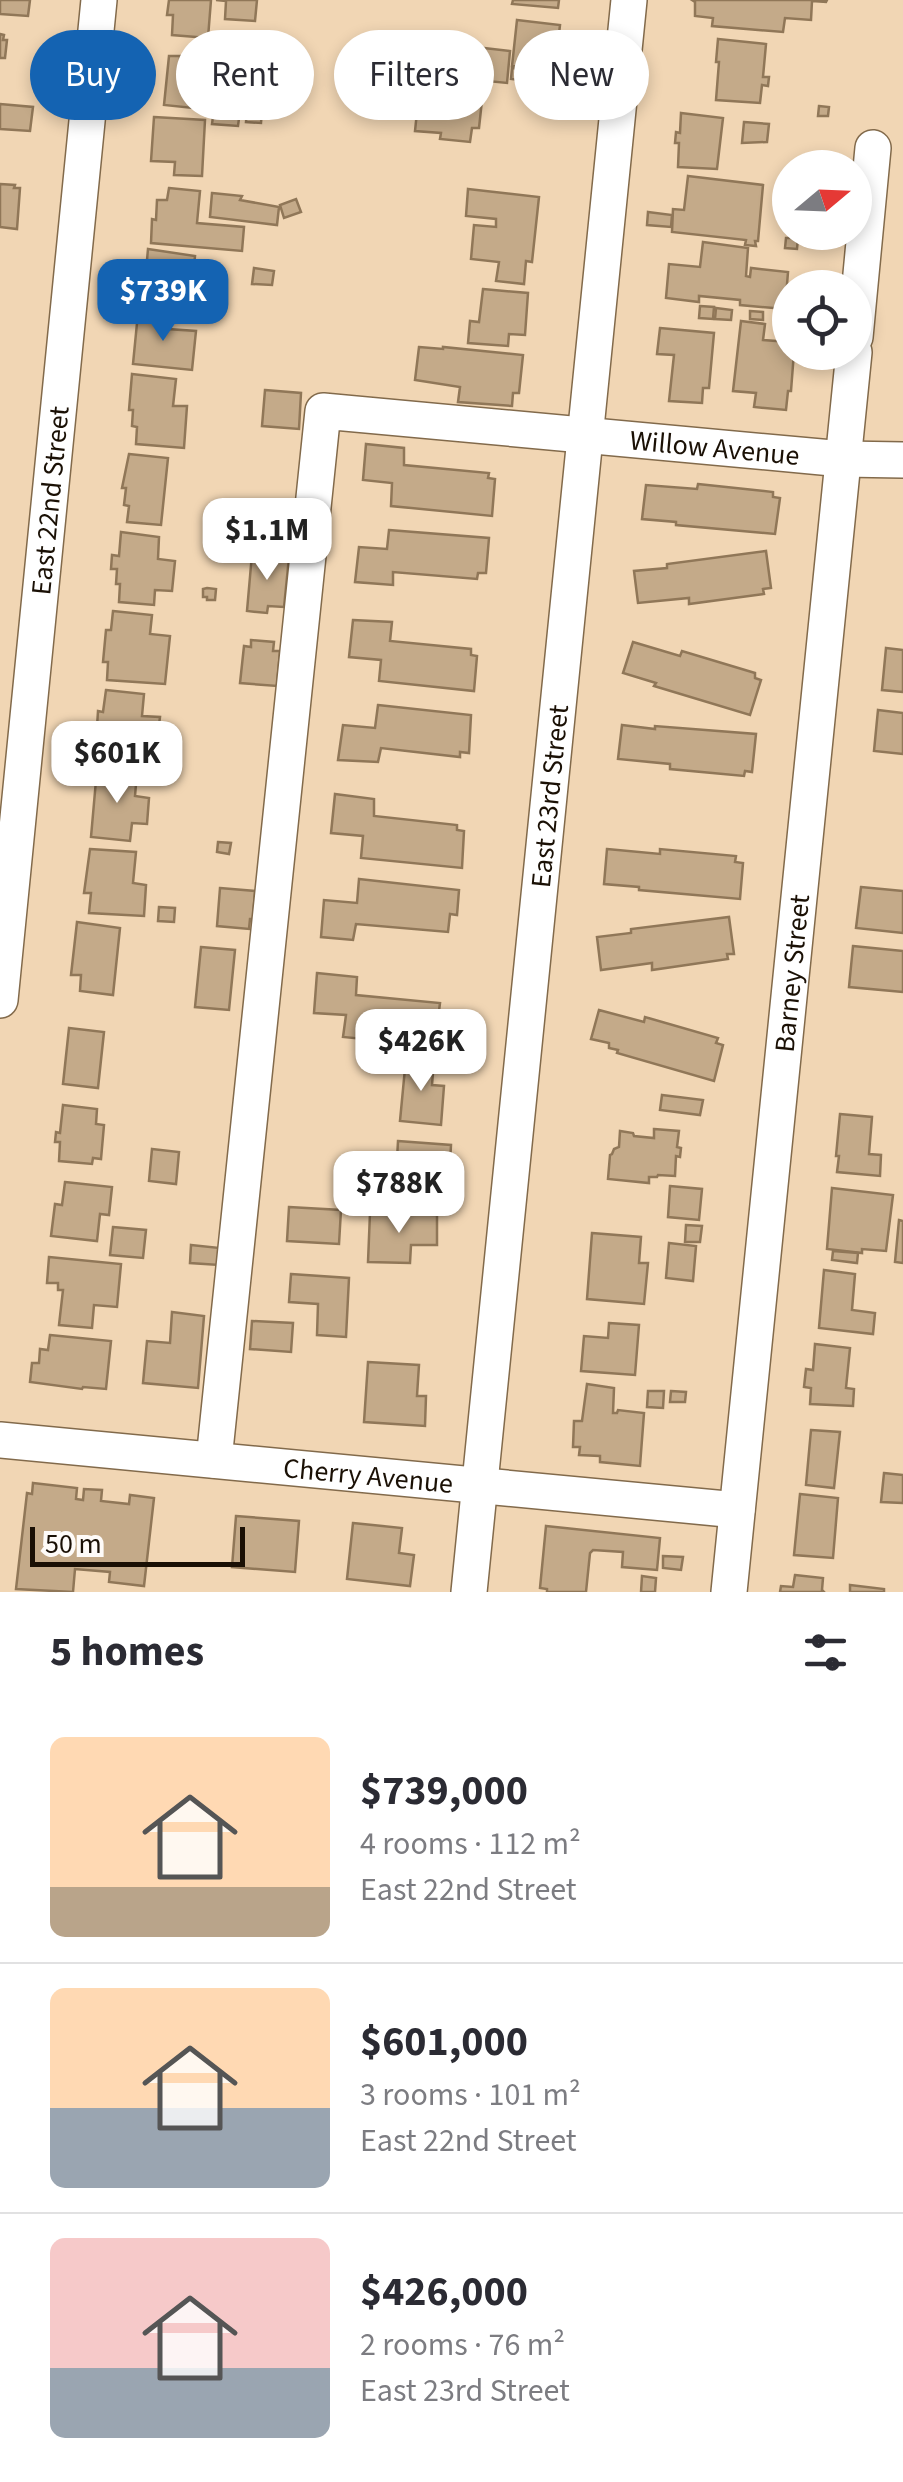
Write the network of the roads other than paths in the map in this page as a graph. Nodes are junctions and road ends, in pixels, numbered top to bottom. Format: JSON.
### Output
{"nodes":[{"id":1,"x":98,"y":0,"type":"edge"},
{"id":2,"x":629,"y":0,"type":"edge"},
{"id":3,"x":873,"y":148,"type":"dead end"},
{"id":4,"x":861,"y":270,"type":"edge"},
{"id":5,"x":852,"y":370,"type":"edge"},
{"id":6,"x":586,"y":435,"type":"junction"},
{"id":7,"x":843,"y":459,"type":"junction"},
{"id":8,"x":903,"y":460,"type":"edge"},
{"id":9,"x":0,"y":1000,"type":"edge"},
{"id":10,"x":0,"y":1440,"type":"edge"},
{"id":11,"x":214,"y":1460,"type":"junction"},
{"id":12,"x":479,"y":1485,"type":"junction"},
{"id":13,"x":737,"y":1510,"type":"junction"},
{"id":14,"x":469,"y":1592,"type":"edge"},
{"id":15,"x":729,"y":1592,"type":"edge"}],
"edges":[{"from":1,"to":9,"type":"street","name":"East 22nd Street"},
{"from":2,"to":6,"type":"street","name":"East 23rd Street"},
{"from":3,"to":4,"type":"street"},
{"from":5,"to":7,"type":"street","name":"Barney Street"},
{"from":6,"to":7,"type":"street","name":"Willow Avenue"},
{"from":6,"to":11,"type":"street","name":"Willow Avenue"},
{"from":6,"to":12,"type":"street","name":"East 23rd Street"},
{"from":7,"to":8,"type":"street","name":"Willow Avenue"},
{"from":7,"to":13,"type":"street","name":"Barney Street"},
{"from":10,"to":11,"type":"street","name":"Cherry Avenue"},
{"from":11,"to":12,"type":"street","name":"Cherry Avenue"},
{"from":12,"to":13,"type":"street","name":"Cherry Avenue"},
{"from":12,"to":14,"type":"street","name":"East 23rd Street"},
{"from":13,"to":15,"type":"street","name":"Barney Street"}]}
